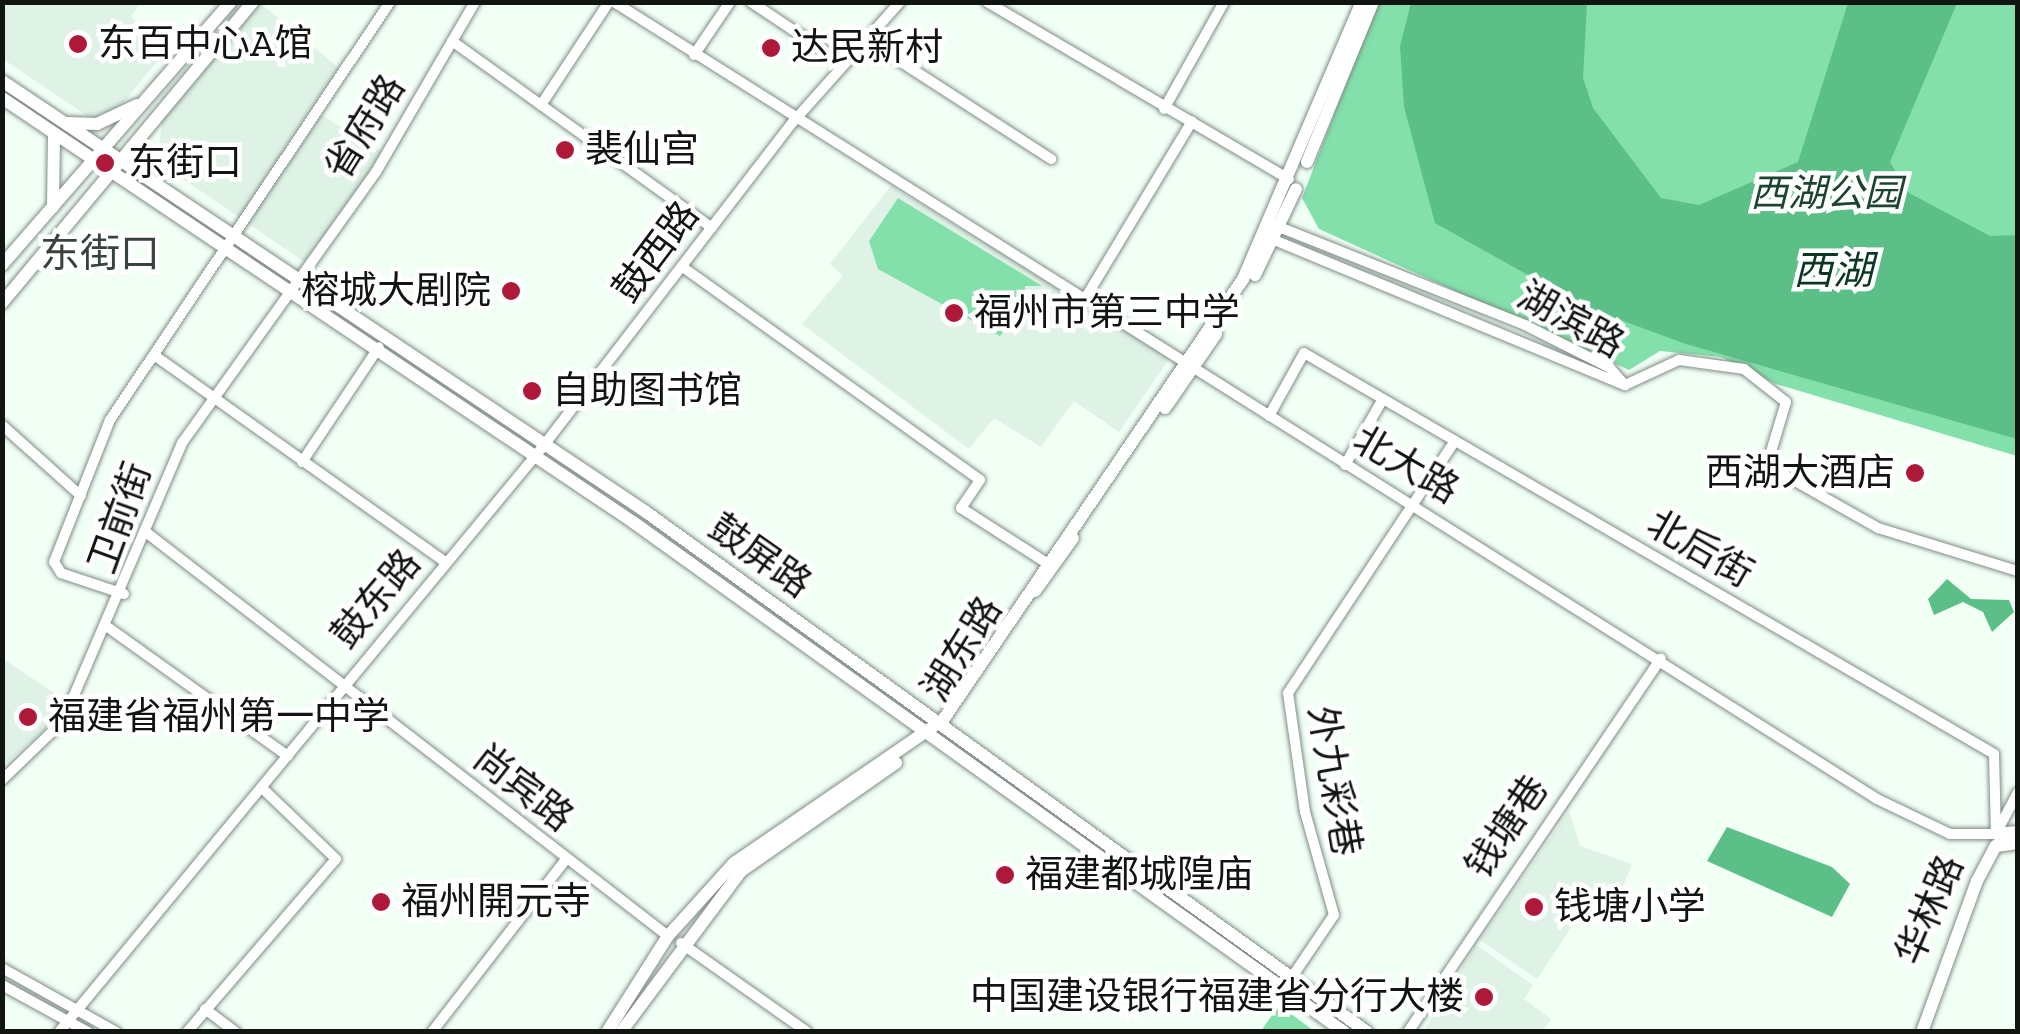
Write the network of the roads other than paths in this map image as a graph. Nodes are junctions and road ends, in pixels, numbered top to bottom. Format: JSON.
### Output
{"nodes":[{"id":1,"x":231,"y":2,"type":"edge"},
{"id":2,"x":253,"y":2,"type":"edge"},
{"id":3,"x":390,"y":2,"type":"edge"},
{"id":4,"x":474,"y":2,"type":"edge"},
{"id":5,"x":611,"y":2,"type":"edge"},
{"id":6,"x":730,"y":2,"type":"edge"},
{"id":7,"x":750,"y":2,"type":"edge"},
{"id":8,"x":900,"y":2,"type":"edge"},
{"id":9,"x":987,"y":2,"type":"edge"},
{"id":10,"x":1224,"y":2,"type":"edge"},
{"id":11,"x":1362,"y":2,"type":"edge"},
{"id":12,"x":1373,"y":2,"type":"edge"},
{"id":13,"x":864,"y":38,"type":"junction"},
{"id":14,"x":452,"y":40,"type":"junction"},
{"id":15,"x":694,"y":55,"type":"junction"},
{"id":16,"x":842,"y":62,"type":"junction"},
{"id":17,"x":2,"y":81,"type":"edge"},
{"id":18,"x":2,"y":98,"type":"edge"},
{"id":19,"x":148,"y":98,"type":"junction"},
{"id":20,"x":542,"y":105,"type":"junction"},
{"id":21,"x":1164,"y":109,"type":"junction"},
{"id":22,"x":60,"y":121,"type":"junction"},
{"id":23,"x":793,"y":122,"type":"junction"},
{"id":24,"x":1192,"y":122,"type":"junction"},
{"id":25,"x":54,"y":136,"type":"junction"},
{"id":26,"x":98,"y":158,"type":"junction"},
{"id":27,"x":1052,"y":159,"type":"dead end"},
{"id":28,"x":122,"y":160,"type":"junction"},
{"id":29,"x":110,"y":174,"type":"junction"},
{"id":30,"x":1290,"y":180,"type":"junction"},
{"id":31,"x":51,"y":215,"type":"junction"},
{"id":32,"x":712,"y":228,"type":"junction"},
{"id":33,"x":1273,"y":232,"type":"junction"},
{"id":34,"x":236,"y":235,"type":"junction"},
{"id":35,"x":227,"y":248,"type":"junction"},
{"id":36,"x":2,"y":265,"type":"edge"},
{"id":37,"x":684,"y":268,"type":"junction"},
{"id":38,"x":297,"y":284,"type":"junction"},
{"id":39,"x":1083,"y":302,"type":"junction"},
{"id":40,"x":2,"y":303,"type":"edge"},
{"id":41,"x":379,"y":347,"type":"junction"},
{"id":42,"x":154,"y":355,"type":"junction"},
{"id":43,"x":1190,"y":365,"type":"junction"},
{"id":44,"x":1626,"y":386,"type":"junction"},
{"id":45,"x":213,"y":397,"type":"junction"},
{"id":46,"x":1383,"y":399,"type":"junction"},
{"id":47,"x":1269,"y":416,"type":"junction"},
{"id":48,"x":2,"y":425,"type":"edge"},
{"id":49,"x":1455,"y":441,"type":"junction"},
{"id":50,"x":541,"y":449,"type":"junction"},
{"id":51,"x":532,"y":461,"type":"junction"},
{"id":52,"x":302,"y":462,"type":"junction"},
{"id":53,"x":1345,"y":464,"type":"junction"},
{"id":54,"x":81,"y":496,"type":"junction"},
{"id":55,"x":1418,"y":505,"type":"junction"},
{"id":56,"x":147,"y":533,"type":"junction"},
{"id":57,"x":445,"y":562,"type":"junction"},
{"id":58,"x":1045,"y":562,"type":"junction"},
{"id":59,"x":2018,"y":572,"type":"edge"},
{"id":60,"x":124,"y":594,"type":"junction"},
{"id":61,"x":110,"y":628,"type":"junction"},
{"id":62,"x":1661,"y":659,"type":"junction"},
{"id":63,"x":344,"y":684,"type":"junction"},
{"id":64,"x":946,"y":722,"type":"junction"},
{"id":65,"x":936,"y":734,"type":"junction"},
{"id":66,"x":288,"y":756,"type":"junction"},
{"id":67,"x":2,"y":780,"type":"edge"},
{"id":68,"x":262,"y":788,"type":"junction"},
{"id":69,"x":2018,"y":792,"type":"edge"},
{"id":70,"x":2018,"y":832,"type":"edge"},
{"id":71,"x":2005,"y":840,"type":"edge"},
{"id":72,"x":566,"y":859,"type":"junction"},
{"id":73,"x":674,"y":939,"type":"junction"},
{"id":74,"x":2,"y":968,"type":"edge"},
{"id":75,"x":1292,"y":976,"type":"junction"},
{"id":76,"x":2,"y":984,"type":"edge"},
{"id":77,"x":76,"y":1009,"type":"junction"},
{"id":78,"x":205,"y":1009,"type":"junction"},
{"id":79,"x":68,"y":1019,"type":"junction"},
{"id":80,"x":59,"y":1032,"type":"edge"},
{"id":81,"x":88,"y":1032,"type":"edge"},
{"id":82,"x":116,"y":1032,"type":"edge"},
{"id":83,"x":186,"y":1032,"type":"edge"},
{"id":84,"x":236,"y":1032,"type":"edge"},
{"id":85,"x":432,"y":1032,"type":"edge"},
{"id":86,"x":607,"y":1032,"type":"edge"},
{"id":87,"x":620,"y":1032,"type":"edge"},
{"id":88,"x":808,"y":1032,"type":"edge"},
{"id":89,"x":1344,"y":1032,"type":"edge"},
{"id":90,"x":1366,"y":1032,"type":"edge"},
{"id":91,"x":1408,"y":1032,"type":"edge"},
{"id":92,"x":1919,"y":1032,"type":"edge"}],
"edges":[{"from":1,"to":19,"type":"main road"},
{"from":2,"to":28,"type":"main road"},
{"from":3,"to":34,"type":"street"},
{"from":4,"to":14,"type":"street","name":"省府路"},
{"from":5,"to":15,"type":"street","name":"北大路"},
{"from":5,"to":20,"type":"street"},
{"from":6,"to":15,"type":"street"},
{"from":7,"to":16,"type":"street"},
{"from":8,"to":13,"type":"street","name":"鼓西路"},
{"from":9,"to":21,"type":"street"},
{"from":10,"to":21,"type":"street"},
{"from":11,"to":30,"type":"main road"},
{"from":12,"to":33,"type":"main road"},
{"from":13,"to":16,"type":"street","name":"鼓西路"},
{"from":13,"to":27,"type":"street"},
{"from":14,"to":20,"type":"street"},
{"from":14,"to":38,"type":"street","name":"省府路"},
{"from":15,"to":23,"type":"street","name":"北大路"},
{"from":16,"to":23,"type":"street","name":"鼓西路"},
{"from":17,"to":22,"type":"main road"},
{"from":18,"to":25,"type":"main road"},
{"from":19,"to":22,"type":"main road"},
{"from":19,"to":26,"type":"main road"},
{"from":20,"to":32,"type":"street"},
{"from":21,"to":24,"type":"street"},
{"from":22,"to":26,"type":"main road"},
{"from":23,"to":32,"type":"street","name":"鼓西路"},
{"from":23,"to":39,"type":"street","name":"北大路"},
{"from":24,"to":30,"type":"street"},
{"from":24,"to":39,"type":"street"},
{"from":25,"to":26,"type":"main road"},
{"from":25,"to":31,"type":"main road"},
{"from":26,"to":28,"type":"main road","name":"鼓屏路"},
{"from":26,"to":29,"type":"main road"},
{"from":26,"to":31,"type":"main road"},
{"from":28,"to":29,"type":"main road"},
{"from":28,"to":34,"type":"main road","name":"鼓屏路"},
{"from":29,"to":35,"type":"main road"},
{"from":29,"to":40,"type":"main road"},
{"from":30,"to":33,"type":"main road"},
{"from":31,"to":36,"type":"main road"},
{"from":32,"to":37,"type":"street","name":"鼓西路"},
{"from":33,"to":43,"type":"main road","name":"湖东路"},
{"from":33,"to":44,"type":"street","name":"湖滨路"},
{"from":33,"to":44,"type":"street","name":"湖滨路"},
{"from":34,"to":35,"type":"street"},
{"from":34,"to":38,"type":"main road","name":"鼓屏路"},
{"from":35,"to":38,"type":"main road"},
{"from":35,"to":42,"type":"street"},
{"from":37,"to":50,"type":"street","name":"鼓西路"},
{"from":37,"to":58,"type":"street"},
{"from":38,"to":41,"type":"main road","name":"鼓屏路"},
{"from":38,"to":45,"type":"street","name":"卫前街"},
{"from":38,"to":50,"type":"main road","name":"鼓屏路"},
{"from":39,"to":43,"type":"street","name":"北大路"},
{"from":41,"to":51,"type":"main road","name":"鼓屏路"},
{"from":41,"to":52,"type":"street"},
{"from":42,"to":45,"type":"street"},
{"from":42,"to":54,"type":"street"},
{"from":43,"to":47,"type":"street","name":"北大路"},
{"from":43,"to":58,"type":"main road","name":"湖东路"},
{"from":43,"to":64,"type":"main road","name":"湖东路"},
{"from":44,"to":59,"type":"street"},
{"from":45,"to":52,"type":"street"},
{"from":45,"to":56,"type":"street","name":"卫前街"},
{"from":46,"to":47,"type":"street","name":"北后街"},
{"from":46,"to":49,"type":"street","name":"北后街"},
{"from":46,"to":53,"type":"street"},
{"from":47,"to":53,"type":"street","name":"北大路"},
{"from":48,"to":54,"type":"street"},
{"from":49,"to":55,"type":"street","name":"外九彩巷"},
{"from":49,"to":71,"type":"street","name":"北后街"},
{"from":50,"to":51,"type":"street","name":"鼓东路"},
{"from":50,"to":64,"type":"main road","name":"鼓屏路"},
{"from":51,"to":57,"type":"street","name":"鼓东路"},
{"from":51,"to":65,"type":"main road","name":"鼓屏路"},
{"from":52,"to":57,"type":"street"},
{"from":53,"to":55,"type":"street","name":"北大路"},
{"from":54,"to":60,"type":"street"},
{"from":55,"to":62,"type":"street","name":"北大路"},
{"from":55,"to":75,"type":"street","name":"外九彩巷"},
{"from":56,"to":60,"type":"street","name":"卫前街"},
{"from":56,"to":63,"type":"street","name":"尚宾路"},
{"from":57,"to":63,"type":"street","name":"鼓东路"},
{"from":58,"to":64,"type":"main road","name":"湖东路"},
{"from":60,"to":61,"type":"street","name":"卫前街"},
{"from":61,"to":66,"type":"street"},
{"from":61,"to":67,"type":"street","name":"卫前街"},
{"from":62,"to":71,"type":"street","name":"北大路"},
{"from":62,"to":91,"type":"street","name":"钱塘巷"},
{"from":63,"to":66,"type":"street","name":"鼓东路"},
{"from":63,"to":72,"type":"street","name":"尚宾路"},
{"from":64,"to":65,"type":"main road","name":"湖东路"},
{"from":64,"to":75,"type":"main road","name":"鼓屏路"},
{"from":65,"to":73,"type":"main road","name":"湖东路"},
{"from":65,"to":89,"type":"main road","name":"鼓屏路"},
{"from":66,"to":68,"type":"street","name":"鼓东路"},
{"from":68,"to":77,"type":"street","name":"鼓东路"},
{"from":68,"to":78,"type":"street"},
{"from":69,"to":71,"type":"street"},
{"from":70,"to":71,"type":"main road","name":"华林路"},
{"from":71,"to":92,"type":"main road","name":"华林路"},
{"from":72,"to":73,"type":"street","name":"尚宾路"},
{"from":72,"to":85,"type":"street"},
{"from":73,"to":86,"type":"main road","name":"湖东路"},
{"from":73,"to":87,"type":"main road","name":"湖东路"},
{"from":73,"to":88,"type":"street","name":"尚宾路"},
{"from":74,"to":77,"type":"street"},
{"from":75,"to":90,"type":"main road","name":"鼓屏路"},
{"from":76,"to":79,"type":"street"},
{"from":77,"to":79,"type":"street","name":"鼓东路"},
{"from":77,"to":82,"type":"street"},
{"from":78,"to":83,"type":"street"},
{"from":78,"to":84,"type":"street"},
{"from":79,"to":80,"type":"street","name":"鼓东路"},
{"from":79,"to":81,"type":"street"}]}
